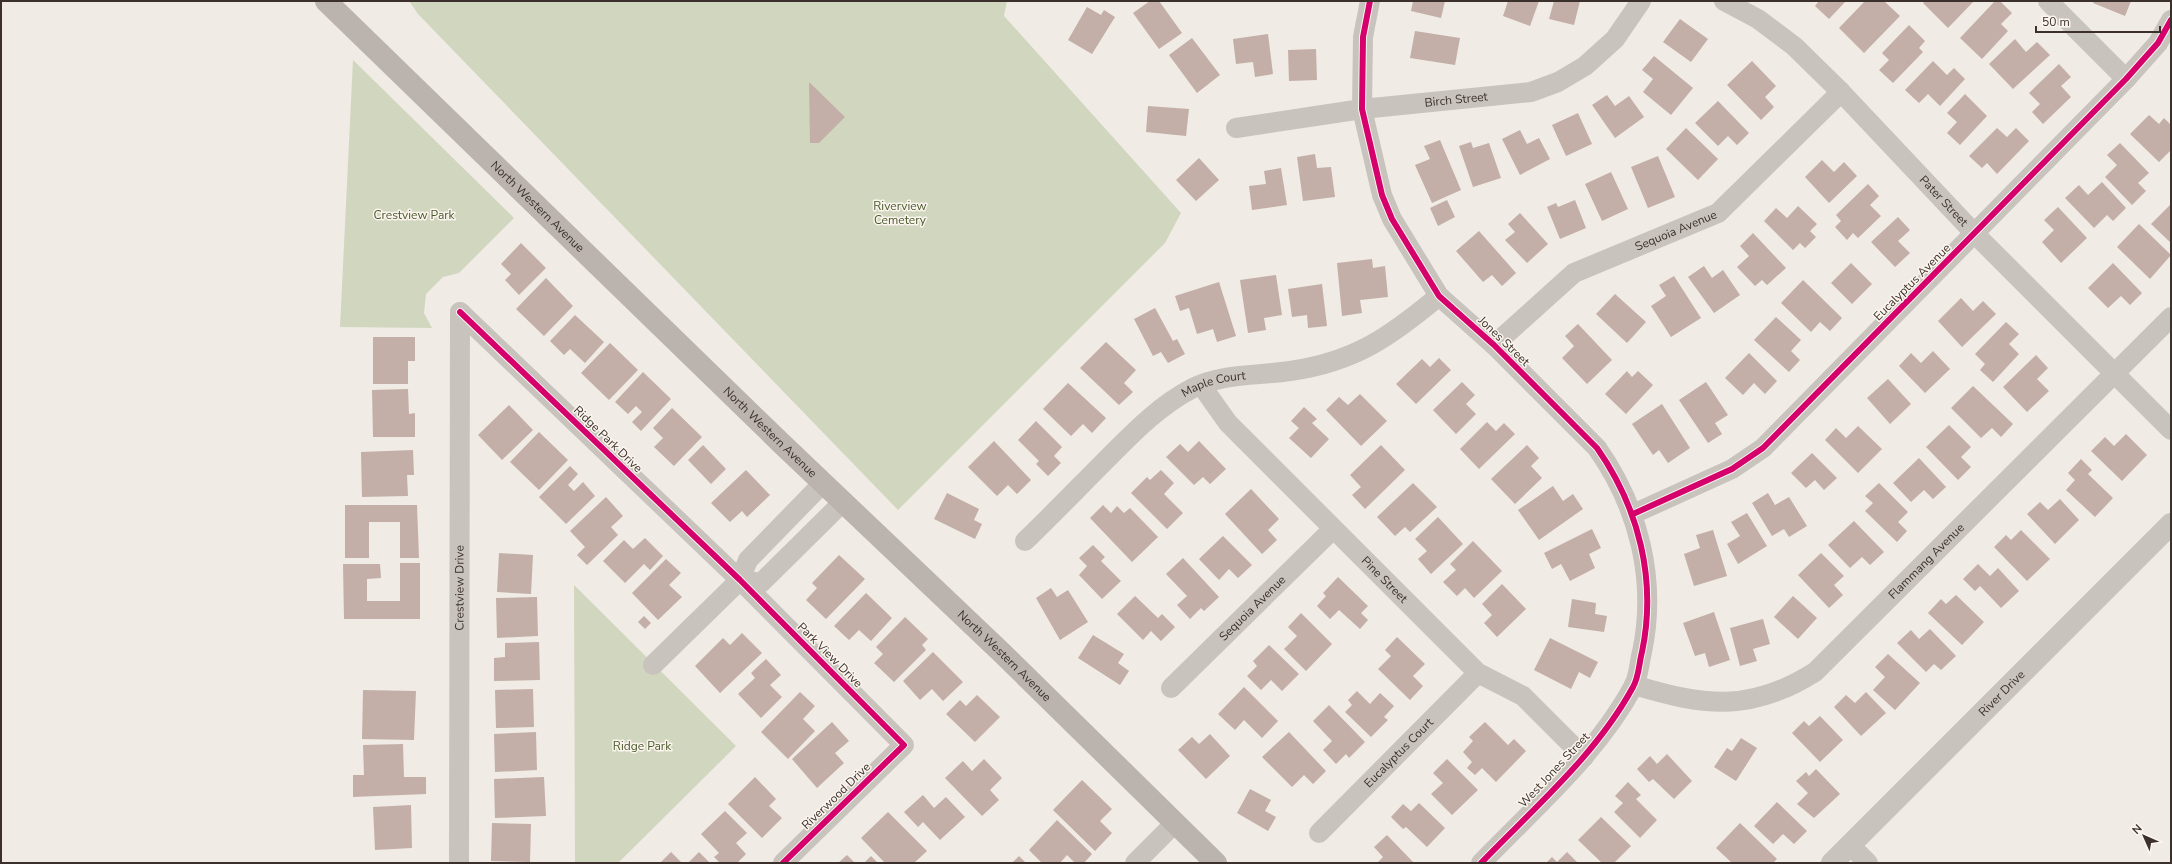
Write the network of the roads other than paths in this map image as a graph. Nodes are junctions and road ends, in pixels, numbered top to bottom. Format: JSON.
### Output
{"nodes":[{"id":1,"x":1370,"y":1,"type":"edge"},
{"id":2,"x":1641,"y":1,"type":"edge"},
{"id":3,"x":1724,"y":1,"type":"edge"},
{"id":4,"x":2048,"y":1,"type":"edge"},
{"id":5,"x":332,"y":4,"type":"edge"},
{"id":6,"x":2171,"y":20,"type":"edge"},
{"id":7,"x":2126,"y":79,"type":"junction"},
{"id":8,"x":1841,"y":92,"type":"junction"},
{"id":9,"x":1362,"y":109,"type":"junction"},
{"id":10,"x":1236,"y":128,"type":"dead end"},
{"id":11,"x":1975,"y":234,"type":"junction"},
{"id":12,"x":1439,"y":296,"type":"junction"},
{"id":13,"x":460,"y":312,"type":"joint"},
{"id":14,"x":2171,"y":318,"type":"edge"},
{"id":15,"x":1494,"y":345,"type":"junction"},
{"id":16,"x":2115,"y":373,"type":"junction"},
{"id":17,"x":1200,"y":385,"type":"junction"},
{"id":18,"x":2171,"y":430,"type":"edge"},
{"id":19,"x":823,"y":483,"type":"junction"},
{"id":20,"x":843,"y":502,"type":"junction"},
{"id":21,"x":1633,"y":514,"type":"junction"},
{"id":22,"x":2171,"y":524,"type":"edge"},
{"id":23,"x":1333,"y":529,"type":"junction"},
{"id":24,"x":1025,"y":541,"type":"dead end"},
{"id":25,"x":740,"y":580,"type":"junction"},
{"id":26,"x":653,"y":665,"type":"dead end"},
{"id":27,"x":1478,"y":673,"type":"junction"},
{"id":28,"x":1634,"y":685,"type":"junction"},
{"id":29,"x":1171,"y":688,"type":"dead end"},
{"id":30,"x":904,"y":745,"type":"joint"},
{"id":31,"x":1584,"y":757,"type":"junction"},
{"id":32,"x":1175,"y":823,"type":"junction"},
{"id":33,"x":1319,"y":833,"type":"dead end"},
{"id":34,"x":1850,"y":845,"type":"junction"},
{"id":35,"x":459,"y":863,"type":"edge"},
{"id":36,"x":783,"y":863,"type":"edge"},
{"id":37,"x":1135,"y":863,"type":"edge"},
{"id":38,"x":1216,"y":863,"type":"edge"},
{"id":39,"x":1481,"y":863,"type":"edge"},
{"id":40,"x":1832,"y":863,"type":"edge"},
{"id":41,"x":1868,"y":863,"type":"edge"}],
"edges":[{"from":1,"to":9,"type":"street","name":"Jones Street"},
{"from":2,"to":9,"type":"street","name":"Birch Street"},
{"from":3,"to":8,"type":"street","name":"Pater Street"},
{"from":4,"to":7,"type":"street"},
{"from":5,"to":19,"type":"main road","name":"North Western Avenue"},
{"from":6,"to":7,"type":"street","name":"Eucalyptus Avenue"},
{"from":7,"to":11,"type":"street","name":"Eucalyptus Avenue"},
{"from":8,"to":11,"type":"street","name":"Pater Street"},
{"from":8,"to":15,"type":"street","name":"Sequoia Avenue"},
{"from":9,"to":10,"type":"street","name":"Birch Street"},
{"from":9,"to":12,"type":"street","name":"Jones Street"},
{"from":11,"to":16,"type":"street","name":"Pater Street"},
{"from":11,"to":21,"type":"street","name":"Eucalyptus Avenue"},
{"from":12,"to":15,"type":"street","name":"Jones Street"},
{"from":12,"to":17,"type":"street","name":"Maple Court"},
{"from":13,"to":25,"type":"street","name":"Ridge Park Drive"},
{"from":13,"to":35,"type":"street","name":"Crestview Drive"},
{"from":14,"to":16,"type":"street","name":"Flammang Avenue"},
{"from":15,"to":21,"type":"street","name":"Jones Street"},
{"from":16,"to":18,"type":"street","name":"Pater Street"},
{"from":16,"to":28,"type":"street","name":"Flammang Avenue"},
{"from":17,"to":23,"type":"street","name":"Pine Street"},
{"from":17,"to":24,"type":"street","name":"Maple Court"},
{"from":19,"to":20,"type":"main road","name":"North Western Avenue"},
{"from":19,"to":25,"type":"street"},
{"from":20,"to":25,"type":"street"},
{"from":20,"to":32,"type":"main road","name":"North Western Avenue"},
{"from":21,"to":28,"type":"street","name":"Jones Street"},
{"from":22,"to":34,"type":"street","name":"River Drive"},
{"from":23,"to":27,"type":"street","name":"Pine Street"},
{"from":23,"to":29,"type":"street","name":"Sequoia Avenue"},
{"from":25,"to":26,"type":"street"},
{"from":25,"to":30,"type":"street","name":"Park View Drive"},
{"from":27,"to":31,"type":"street","name":"Pine Street"},
{"from":27,"to":33,"type":"street","name":"Eucalyptus Court"},
{"from":28,"to":31,"type":"street","name":"West Jones Street"},
{"from":30,"to":36,"type":"street","name":"Riverwood Drive"},
{"from":31,"to":39,"type":"street","name":"West Jones Street"},
{"from":32,"to":37,"type":"street"},
{"from":32,"to":38,"type":"main road","name":"North Western Avenue"},
{"from":34,"to":40,"type":"street","name":"River Drive"},
{"from":34,"to":41,"type":"street"}]}
